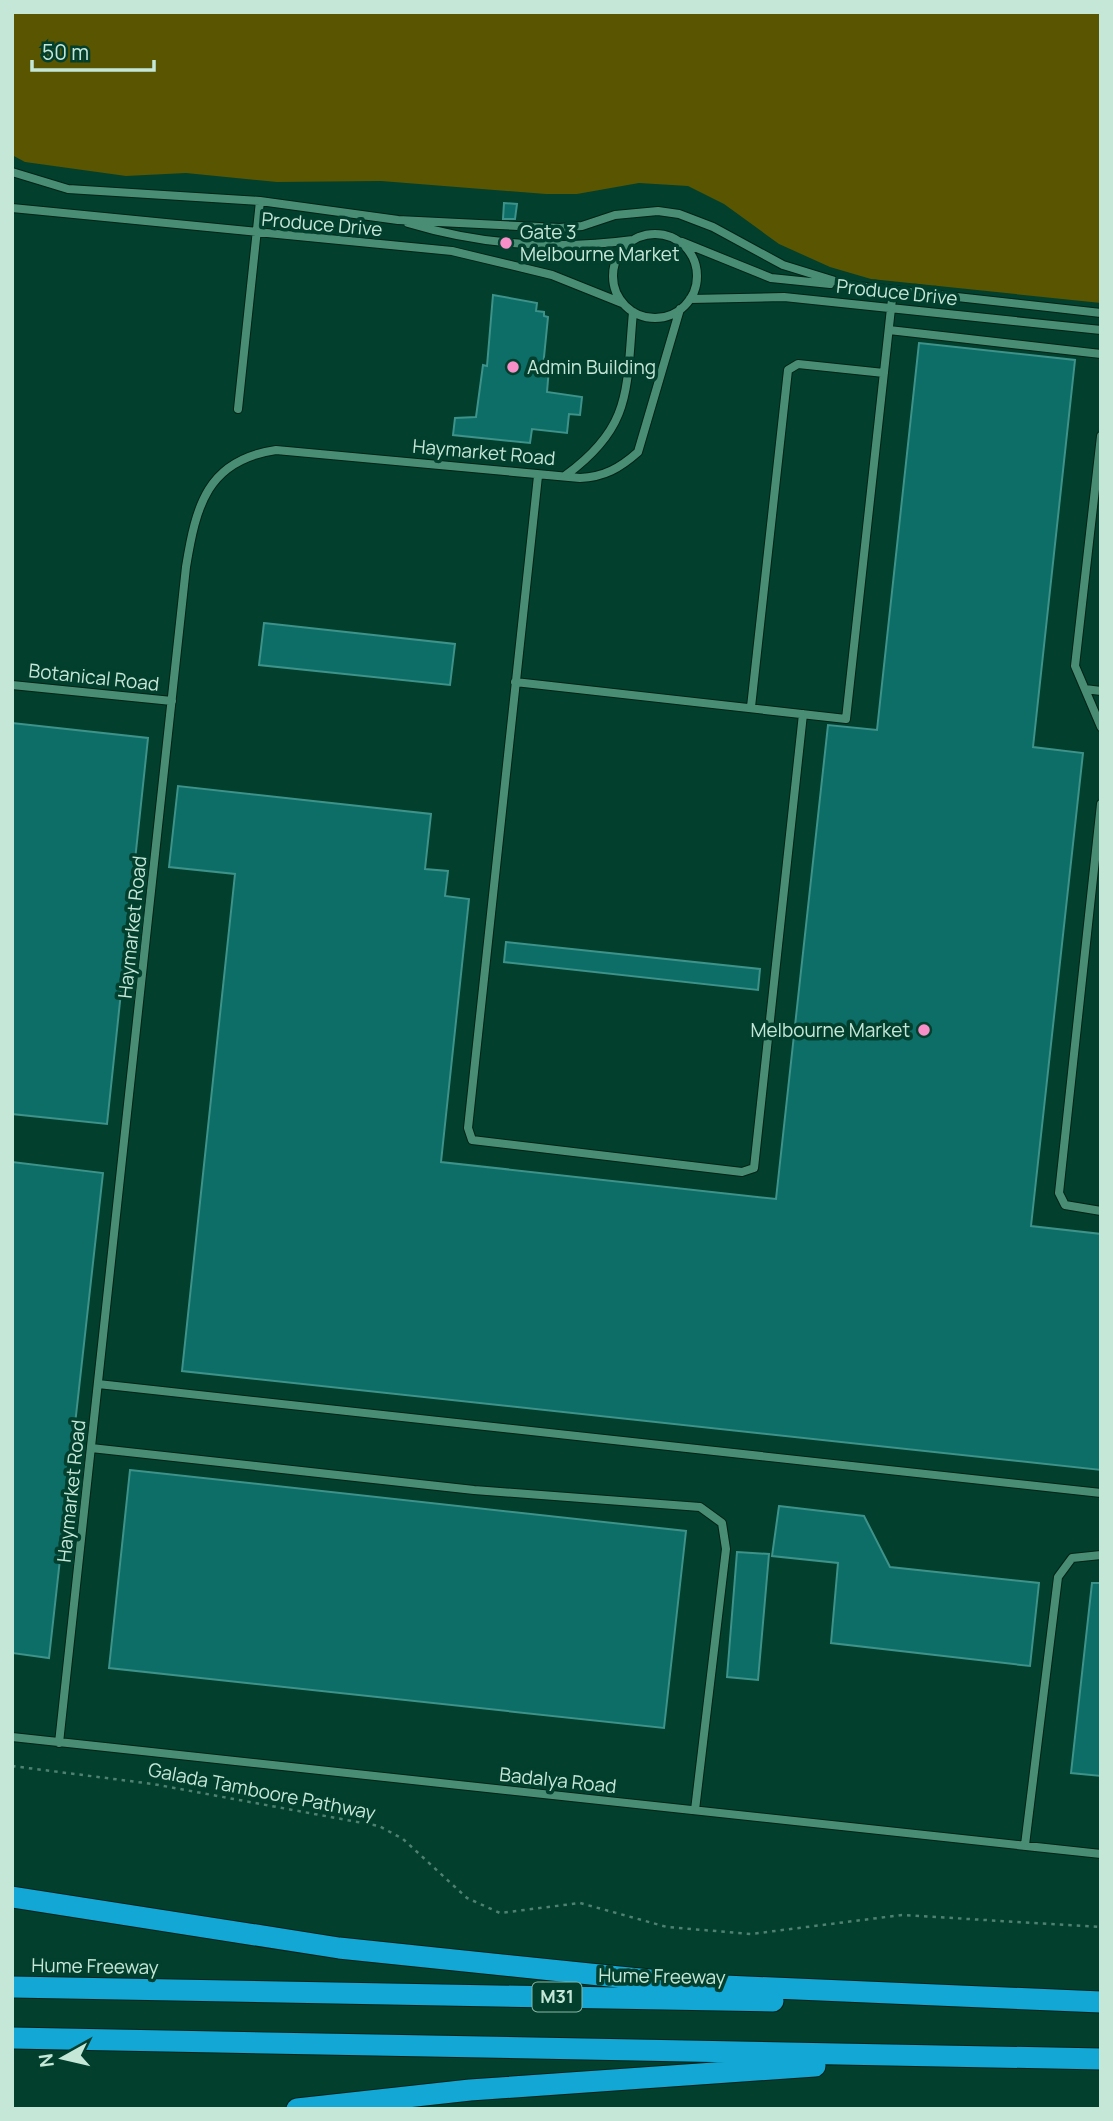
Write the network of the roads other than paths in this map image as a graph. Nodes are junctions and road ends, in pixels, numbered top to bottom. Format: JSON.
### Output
{"nodes":[{"id":1,"x":12,"y":172,"type":"edge"},
{"id":2,"x":260,"y":201,"type":"junction"},
{"id":3,"x":12,"y":208,"type":"edge"},
{"id":4,"x":398,"y":220,"type":"junction"},
{"id":5,"x":257,"y":234,"type":"junction"},
{"id":6,"x":673,"y":239,"type":"junction"},
{"id":7,"x":633,"y":240,"type":"junction"},
{"id":8,"x":848,"y":285,"type":"junction"},
{"id":9,"x":893,"y":290,"type":"junction"},
{"id":10,"x":690,"y":299,"type":"junction"},
{"id":11,"x":622,"y":303,"type":"junction"},
{"id":12,"x":891,"y":307,"type":"junction"},
{"id":13,"x":680,"y":309,"type":"junction"},
{"id":14,"x":633,"y":312,"type":"junction"},
{"id":15,"x":1101,"y":313,"type":"edge"},
{"id":16,"x":889,"y":330,"type":"junction"},
{"id":17,"x":1101,"y":330,"type":"edge"},
{"id":18,"x":1101,"y":354,"type":"edge"},
{"id":19,"x":884,"y":373,"type":"junction"},
{"id":20,"x":239,"y":409,"type":"dead end"},
{"id":21,"x":1101,"y":436,"type":"edge"},
{"id":22,"x":566,"y":475,"type":"junction"},
{"id":23,"x":538,"y":476,"type":"junction"},
{"id":24,"x":515,"y":682,"type":"junction"},
{"id":25,"x":12,"y":685,"type":"edge"},
{"id":26,"x":1085,"y":689,"type":"junction"},
{"id":27,"x":1101,"y":691,"type":"edge"},
{"id":28,"x":172,"y":701,"type":"junction"},
{"id":29,"x":751,"y":707,"type":"junction"},
{"id":30,"x":803,"y":714,"type":"junction"},
{"id":31,"x":1101,"y":727,"type":"edge"},
{"id":32,"x":1101,"y":804,"type":"edge"},
{"id":33,"x":1101,"y":1211,"type":"edge"},
{"id":34,"x":98,"y":1384,"type":"junction"},
{"id":35,"x":91,"y":1448,"type":"junction"},
{"id":36,"x":1101,"y":1493,"type":"edge"},
{"id":37,"x":1101,"y":1555,"type":"edge"},
{"id":38,"x":12,"y":1737,"type":"edge"},
{"id":39,"x":59,"y":1743,"type":"junction"},
{"id":40,"x":695,"y":1810,"type":"junction"},
{"id":41,"x":1025,"y":1846,"type":"junction"},
{"id":42,"x":1101,"y":1854,"type":"edge"},
{"id":43,"x":12,"y":1897,"type":"edge"},
{"id":44,"x":12,"y":1987,"type":"edge"},
{"id":45,"x":1101,"y":2002,"type":"edge"},
{"id":46,"x":1101,"y":2008,"type":"edge"},
{"id":47,"x":12,"y":2038,"type":"edge"},
{"id":48,"x":956,"y":2057,"type":"junction"},
{"id":49,"x":1101,"y":2059,"type":"edge"},
{"id":50,"x":298,"y":2109,"type":"edge"}],
"edges":[{"from":1,"to":2,"type":"lane","name":"Produce Drive"},
{"from":2,"to":4,"type":"lane","name":"Produce Drive"},
{"from":2,"to":5,"type":"lane"},
{"from":3,"to":5,"type":"lane","name":"Produce Drive"},
{"from":4,"to":7,"type":"lane","name":"Produce Drive"},
{"from":4,"to":8,"type":"lane","name":"Produce Drive"},
{"from":5,"to":11,"type":"lane","name":"Produce Drive"},
{"from":5,"to":20,"type":"lane"},
{"from":6,"to":7,"type":"lane"},
{"from":6,"to":8,"type":"lane","name":"Produce Drive"},
{"from":6,"to":10,"type":"lane"},
{"from":7,"to":11,"type":"lane"},
{"from":8,"to":9,"type":"lane","name":"Produce Drive"},
{"from":9,"to":12,"type":"lane"},
{"from":9,"to":15,"type":"lane","name":"Produce Drive"},
{"from":10,"to":12,"type":"lane","name":"Produce Drive"},
{"from":10,"to":13,"type":"lane"},
{"from":11,"to":14,"type":"lane"},
{"from":12,"to":16,"type":"lane"},
{"from":12,"to":17,"type":"lane","name":"Produce Drive"},
{"from":13,"to":14,"type":"lane"},
{"from":13,"to":22,"type":"lane","name":"Haymarket Road"},
{"from":14,"to":22,"type":"lane","name":"Haymarket Road"},
{"from":16,"to":18,"type":"lane"},
{"from":16,"to":19,"type":"lane"},
{"from":19,"to":29,"type":"lane"},
{"from":19,"to":30,"type":"lane"},
{"from":21,"to":26,"type":"lane"},
{"from":22,"to":23,"type":"lane","name":"Haymarket Road"},
{"from":23,"to":24,"type":"lane"},
{"from":23,"to":28,"type":"lane","name":"Haymarket Road"},
{"from":24,"to":29,"type":"lane"},
{"from":24,"to":30,"type":"lane"},
{"from":25,"to":28,"type":"lane","name":"Botanical Road"},
{"from":26,"to":27,"type":"lane"},
{"from":26,"to":31,"type":"lane"},
{"from":28,"to":34,"type":"lane","name":"Haymarket Road"},
{"from":29,"to":30,"type":"lane"},
{"from":32,"to":33,"type":"lane"},
{"from":34,"to":35,"type":"lane","name":"Haymarket Road"},
{"from":34,"to":36,"type":"lane"},
{"from":35,"to":39,"type":"lane","name":"Haymarket Road"},
{"from":35,"to":40,"type":"lane"},
{"from":37,"to":41,"type":"lane"},
{"from":38,"to":39,"type":"lane","name":"Badalya Road"},
{"from":39,"to":40,"type":"lane","name":"Badalya Road"},
{"from":40,"to":41,"type":"lane","name":"Badalya Road"},
{"from":41,"to":42,"type":"lane","name":"Badalya Road"},
{"from":43,"to":45,"type":"highway"},
{"from":44,"to":46,"type":"highway","name":"Hume Freeway","number":"M31"},
{"from":47,"to":48,"type":"highway"},
{"from":48,"to":49,"type":"highway"},
{"from":48,"to":50,"type":"highway"}]}
